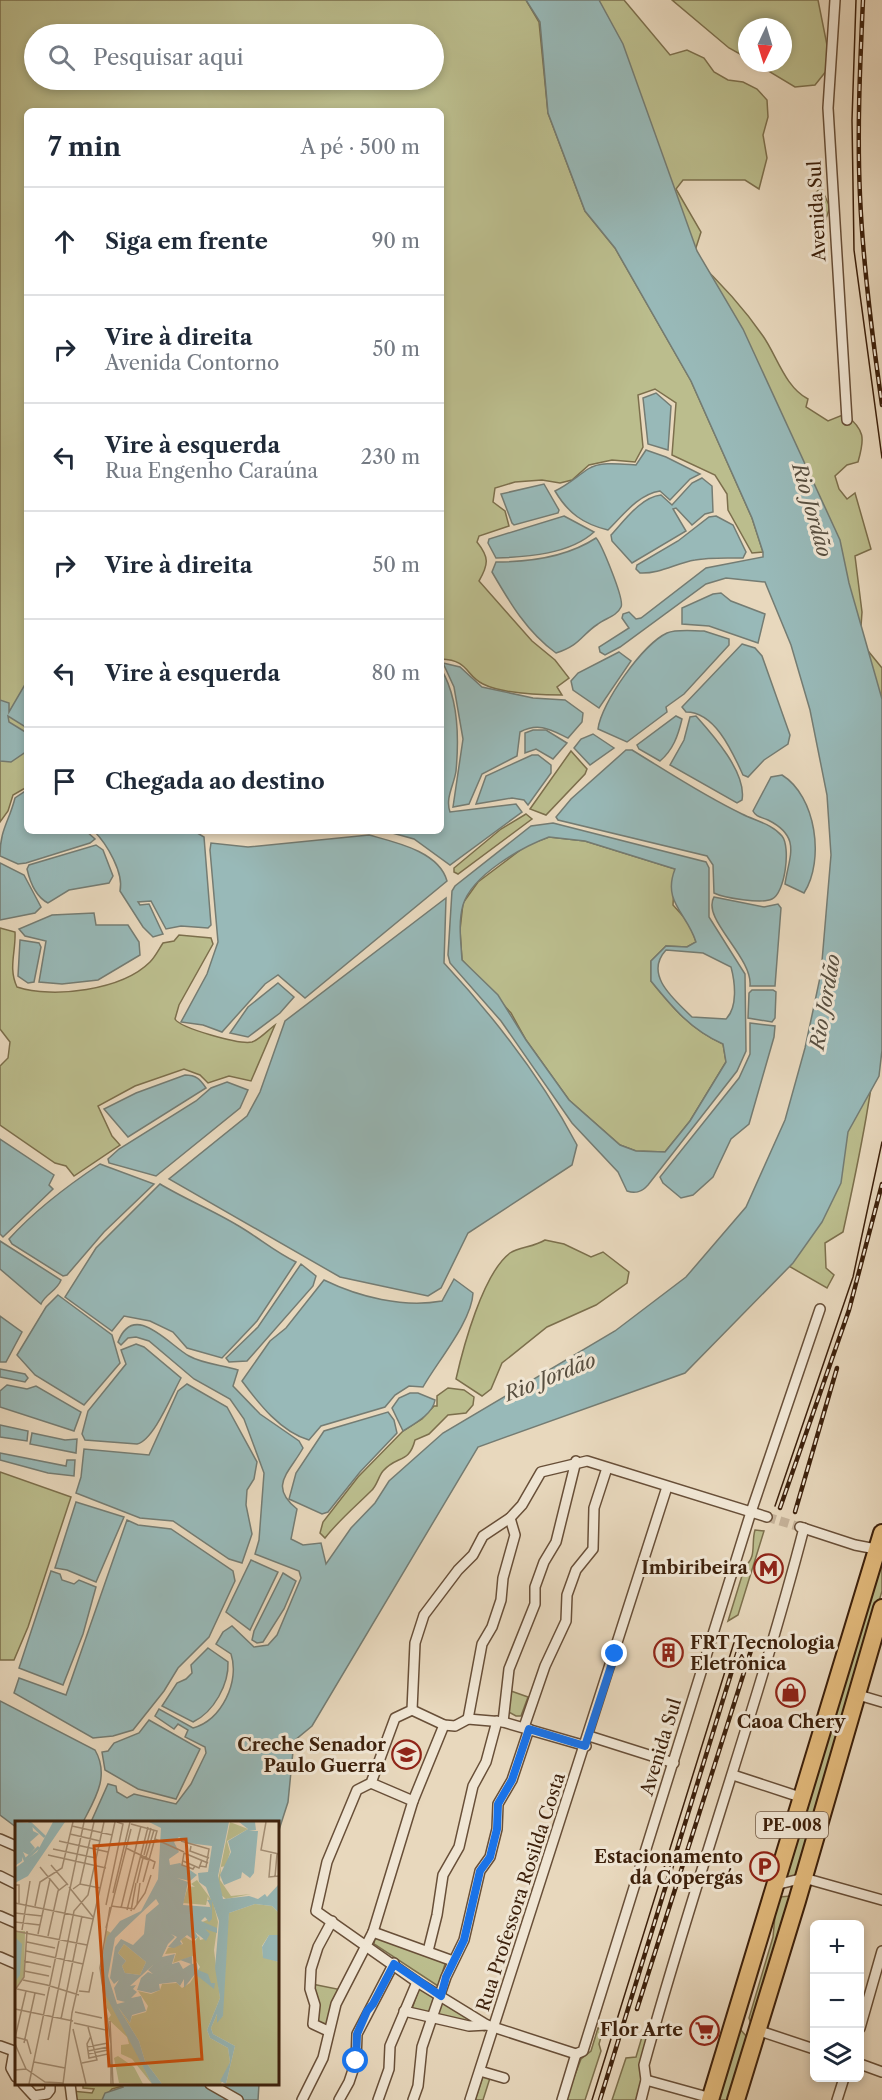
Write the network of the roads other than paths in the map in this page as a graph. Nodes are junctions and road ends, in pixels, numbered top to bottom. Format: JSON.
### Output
{"nodes":[{"id":1,"x":835,"y":0,"type":"edge"},
{"id":2,"x":847,"y":420,"type":"dead end"},
{"id":3,"x":820,"y":1309,"type":"dead end"},
{"id":4,"x":576,"y":1461,"type":"junction"},
{"id":5,"x":607,"y":1468,"type":"junction"},
{"id":6,"x":667,"y":1487,"type":"junction"},
{"id":7,"x":751,"y":1512,"type":"junction"},
{"id":8,"x":767,"y":1516,"type":"tunnel mouth"},
{"id":9,"x":510,"y":1518,"type":"junction"},
{"id":10,"x":497,"y":1527,"type":"junction"},
{"id":11,"x":882,"y":1533,"type":"edge"},
{"id":12,"x":515,"y":1535,"type":"junction"},
{"id":13,"x":879,"y":1551,"type":"edge"},
{"id":14,"x":882,"y":1608,"type":"edge"},
{"id":15,"x":855,"y":1694,"type":"junction"},
{"id":16,"x":882,"y":1702,"type":"edge"},
{"id":17,"x":412,"y":1710,"type":"junction"},
{"id":18,"x":468,"y":1719,"type":"junction"},
{"id":19,"x":500,"y":1721,"type":"junction"},
{"id":20,"x":444,"y":1725,"type":"junction"},
{"id":21,"x":527,"y":1728,"type":"junction"},
{"id":22,"x":589,"y":1736,"type":"junction"},
{"id":23,"x":585,"y":1746,"type":"junction"},
{"id":24,"x":674,"y":1763,"type":"junction"},
{"id":25,"x":733,"y":1775,"type":"junction"},
{"id":26,"x":371,"y":1783,"type":"junction"},
{"id":27,"x":800,"y":1797,"type":"junction"},
{"id":28,"x":413,"y":1801,"type":"junction"},
{"id":29,"x":0,"y":1839,"type":"edge"},
{"id":30,"x":15,"y":1846,"type":"edge"},
{"id":31,"x":0,"y":1876,"type":"edge"},
{"id":32,"x":804,"y":1878,"type":"junction"},
{"id":33,"x":15,"y":1884,"type":"edge"},
{"id":34,"x":775,"y":1885,"type":"junction"},
{"id":35,"x":882,"y":1900,"type":"edge"},
{"id":36,"x":0,"y":1916,"type":"edge"},
{"id":37,"x":765,"y":1916,"type":"junction"},
{"id":38,"x":332,"y":1921,"type":"junction"},
{"id":39,"x":15,"y":1923,"type":"edge"},
{"id":40,"x":373,"y":1932,"type":"junction"},
{"id":41,"x":367,"y":1944,"type":"junction"},
{"id":42,"x":882,"y":1951,"type":"edge"},
{"id":43,"x":428,"y":1952,"type":"junction"},
{"id":44,"x":0,"y":1958,"type":"edge"},
{"id":45,"x":453,"y":1961,"type":"junction"},
{"id":46,"x":15,"y":1964,"type":"edge"},
{"id":47,"x":394,"y":1964,"type":"junction"},
{"id":48,"x":417,"y":1982,"type":"junction"},
{"id":49,"x":877,"y":1986,"type":"edge"},
{"id":50,"x":441,"y":1996,"type":"junction"},
{"id":51,"x":404,"y":2011,"type":"junction"},
{"id":52,"x":864,"y":2018,"type":"edge"},
{"id":53,"x":433,"y":2019,"type":"junction"},
{"id":54,"x":490,"y":2026,"type":"junction"},
{"id":55,"x":757,"y":2030,"type":"junction"},
{"id":56,"x":328,"y":2031,"type":"junction"},
{"id":57,"x":0,"y":2046,"type":"edge"},
{"id":58,"x":15,"y":2046,"type":"edge"},
{"id":59,"x":810,"y":2048,"type":"edge"},
{"id":60,"x":576,"y":2054,"type":"junction"},
{"id":61,"x":864,"y":2065,"type":"edge"},
{"id":62,"x":480,"y":2071,"type":"junction"},
{"id":63,"x":882,"y":2072,"type":"edge"},
{"id":64,"x":15,"y":2075,"type":"edge"},
{"id":65,"x":504,"y":2078,"type":"dead end"},
{"id":66,"x":646,"y":2080,"type":"junction"},
{"id":67,"x":843,"y":2082,"type":"edge"},
{"id":68,"x":24,"y":2085,"type":"edge"},
{"id":69,"x":70,"y":2085,"type":"edge"},
{"id":70,"x":212,"y":2085,"type":"edge"},
{"id":71,"x":50,"y":2087,"type":"edge"},
{"id":72,"x":710,"y":2099,"type":"edge"},
{"id":73,"x":72,"y":2100,"type":"edge"},
{"id":74,"x":238,"y":2100,"type":"edge"},
{"id":75,"x":302,"y":2100,"type":"edge"},
{"id":76,"x":339,"y":2100,"type":"edge"},
{"id":77,"x":378,"y":2100,"type":"edge"},
{"id":78,"x":413,"y":2100,"type":"edge"},
{"id":79,"x":470,"y":2100,"type":"edge"},
{"id":80,"x":562,"y":2100,"type":"edge"},
{"id":81,"x":641,"y":2100,"type":"edge"},
{"id":82,"x":736,"y":2100,"type":"edge"},
{"id":83,"x":837,"y":2100,"type":"edge"}],
"edges":[{"from":1,"to":2,"type":"street","name":"Avenida Sul"},
{"from":3,"to":7,"type":"street","name":"Avenida Sul"},
{"from":4,"to":5,"type":"street"},
{"from":4,"to":9,"type":"street"},
{"from":4,"to":19,"type":"street"},
{"from":5,"to":6,"type":"street"},
{"from":5,"to":21,"type":"street"},
{"from":6,"to":7,"type":"street"},
{"from":6,"to":22,"type":"street","name":"Rua Professora Rosilda Costa"},
{"from":7,"to":8,"type":"street"},
{"from":7,"to":24,"type":"street","name":"Avenida Sul"},
{"from":9,"to":10,"type":"street"},
{"from":9,"to":12,"type":"street"},
{"from":10,"to":12,"type":"street"},
{"from":10,"to":17,"type":"street"},
{"from":11,"to":13,"type":"highway","number":"PE-008"},
{"from":12,"to":18,"type":"street"},
{"from":13,"to":25,"type":"street"},
{"from":13,"to":27,"type":"highway","number":"PE-008"},
{"from":14,"to":15,"type":"highway","number":"PE-008"},
{"from":15,"to":16,"type":"street"},
{"from":15,"to":32,"type":"highway","number":"PE-008"},
{"from":17,"to":20,"type":"street"},
{"from":17,"to":26,"type":"street"},
{"from":18,"to":19,"type":"street"},
{"from":18,"to":20,"type":"street"},
{"from":19,"to":21,"type":"street"},
{"from":19,"to":43,"type":"street"},
{"from":20,"to":28,"type":"street"},
{"from":21,"to":23,"type":"street"},
{"from":21,"to":45,"type":"street"},
{"from":22,"to":23,"type":"street","name":"Rua Professora Rosilda Costa"},
{"from":22,"to":24,"type":"street"},
{"from":23,"to":54,"type":"street","name":"Rua Professora Rosilda Costa"},
{"from":24,"to":60,"type":"street","name":"Avenida Sul"},
{"from":25,"to":27,"type":"street"},
{"from":25,"to":66,"type":"street"},
{"from":26,"to":28,"type":"street"},
{"from":26,"to":38,"type":"street"},
{"from":27,"to":34,"type":"highway","number":"PE-008"},
{"from":28,"to":40,"type":"street"},
{"from":29,"to":30,"type":"street"},
{"from":31,"to":33,"type":"street"},
{"from":32,"to":34,"type":"street"},
{"from":32,"to":35,"type":"street"},
{"from":32,"to":55,"type":"highway","number":"PE-008"},
{"from":34,"to":37,"type":"highway","number":"PE-008"},
{"from":36,"to":39,"type":"street"},
{"from":37,"to":55,"type":"highway"},
{"from":37,"to":72,"type":"highway","number":"PE-008"},
{"from":38,"to":41,"type":"street"},
{"from":38,"to":56,"type":"street"},
{"from":40,"to":41,"type":"street"},
{"from":40,"to":43,"type":"street"},
{"from":41,"to":47,"type":"street"},
{"from":41,"to":56,"type":"street"},
{"from":42,"to":49,"type":"street"},
{"from":43,"to":45,"type":"street"},
{"from":44,"to":46,"type":"street"},
{"from":45,"to":50,"type":"street"},
{"from":47,"to":48,"type":"street"},
{"from":47,"to":76,"type":"street"},
{"from":48,"to":50,"type":"street"},
{"from":48,"to":51,"type":"street"},
{"from":49,"to":52,"type":"street"},
{"from":50,"to":53,"type":"street"},
{"from":50,"to":54,"type":"street"},
{"from":51,"to":53,"type":"street"},
{"from":51,"to":77,"type":"street"},
{"from":53,"to":54,"type":"street"},
{"from":53,"to":78,"type":"street"},
{"from":54,"to":60,"type":"street"},
{"from":54,"to":62,"type":"street","name":"Rua Professora Rosilda Costa"},
{"from":55,"to":59,"type":"street"},
{"from":55,"to":82,"type":"highway","number":"PE-008"},
{"from":56,"to":75,"type":"street"},
{"from":57,"to":58,"type":"street"},
{"from":58,"to":64,"type":"street"},
{"from":60,"to":80,"type":"street","name":"Avenida Sul"},
{"from":61,"to":63,"type":"street"},
{"from":62,"to":65,"type":"street"},
{"from":62,"to":79,"type":"street","name":"Rua Professora Rosilda Costa"},
{"from":66,"to":72,"type":"street"},
{"from":66,"to":81,"type":"street"},
{"from":67,"to":83,"type":"street"},
{"from":68,"to":71,"type":"street"},
{"from":69,"to":73,"type":"street"},
{"from":70,"to":74,"type":"street"}]}
